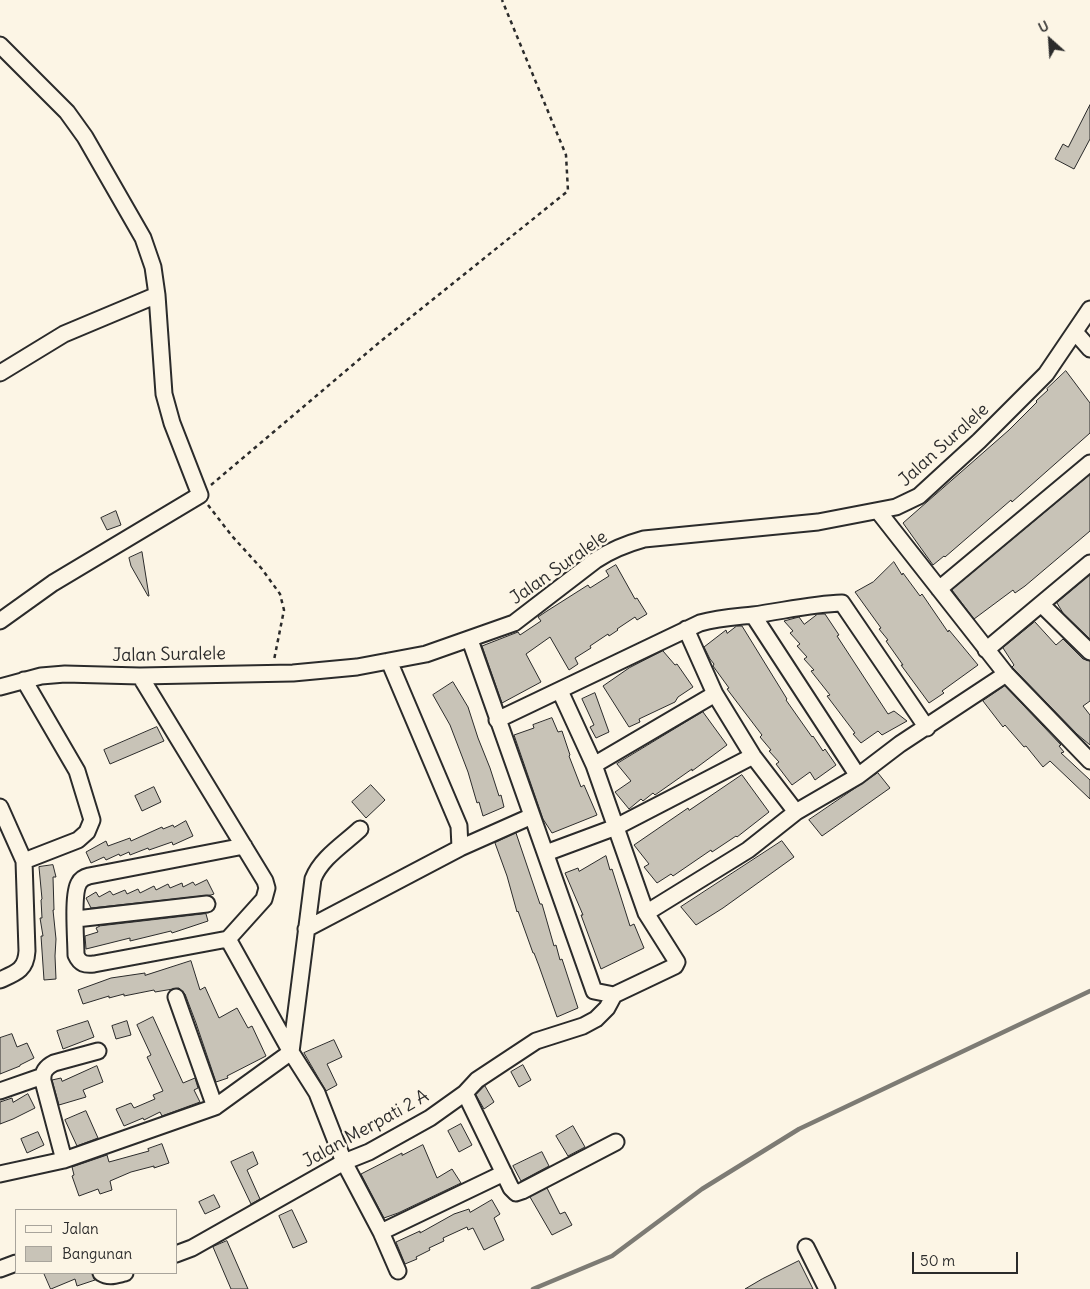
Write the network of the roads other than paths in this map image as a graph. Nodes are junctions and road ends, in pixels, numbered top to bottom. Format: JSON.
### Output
{"nodes":[{"id":1,"x":0,"y":45,"type":"edge"},
{"id":2,"x":157,"y":295,"type":"junction"},
{"id":3,"x":1090,"y":310,"type":"edge"},
{"id":4,"x":1075,"y":332,"type":"junction"},
{"id":5,"x":1090,"y":348,"type":"edge"},
{"id":6,"x":0,"y":373,"type":"edge"},
{"id":7,"x":1090,"y":464,"type":"edge"},
{"id":8,"x":878,"y":511,"type":"junction"},
{"id":9,"x":1090,"y":563,"type":"edge"},
{"id":10,"x":939,"y":589,"type":"junction"},
{"id":11,"x":1041,"y":604,"type":"junction"},
{"id":12,"x":752,"y":615,"type":"junction"},
{"id":13,"x":0,"y":621,"type":"edge"},
{"id":14,"x":686,"y":629,"type":"junction"},
{"id":15,"x":470,"y":640,"type":"junction"},
{"id":16,"x":986,"y":650,"type":"junction"},
{"id":17,"x":1090,"y":652,"type":"edge"},
{"id":18,"x":389,"y":661,"type":"junction"},
{"id":19,"x":1006,"y":674,"type":"junction"},
{"id":20,"x":140,"y":676,"type":"junction"},
{"id":21,"x":24,"y":680,"type":"junction"},
{"id":22,"x":0,"y":687,"type":"edge"},
{"id":23,"x":560,"y":691,"type":"junction"},
{"id":24,"x":715,"y":694,"type":"junction"},
{"id":25,"x":497,"y":720,"type":"junction"},
{"id":26,"x":927,"y":728,"type":"junction"},
{"id":27,"x":753,"y":756,"type":"junction"},
{"id":28,"x":1090,"y":761,"type":"edge"},
{"id":29,"x":594,"y":764,"type":"junction"},
{"id":30,"x":858,"y":776,"type":"junction"},
{"id":31,"x":0,"y":806,"type":"edge"},
{"id":32,"x":796,"y":812,"type":"junction"},
{"id":33,"x":532,"y":816,"type":"junction"},
{"id":34,"x":616,"y":827,"type":"junction"},
{"id":35,"x":360,"y":829,"type":"dead end"},
{"id":36,"x":244,"y":846,"type":"junction"},
{"id":37,"x":460,"y":848,"type":"junction"},
{"id":38,"x":546,"y":853,"type":"junction"},
{"id":39,"x":24,"y":861,"type":"junction"},
{"id":40,"x":207,"y":904,"type":"dead end"},
{"id":41,"x":646,"y":912,"type":"junction"},
{"id":42,"x":76,"y":919,"type":"junction"},
{"id":43,"x":306,"y":929,"type":"junction"},
{"id":44,"x":228,"y":939,"type":"junction"},
{"id":45,"x":0,"y":980,"type":"edge"},
{"id":46,"x":614,"y":995,"type":"junction"},
{"id":47,"x":176,"y":997,"type":"dead end"},
{"id":48,"x":98,"y":1052,"type":"dead end"},
{"id":49,"x":291,"y":1052,"type":"junction"},
{"id":50,"x":43,"y":1076,"type":"junction"},
{"id":51,"x":0,"y":1091,"type":"edge"},
{"id":52,"x":465,"y":1094,"type":"junction"},
{"id":53,"x":215,"y":1106,"type":"junction"},
{"id":54,"x":616,"y":1142,"type":"dead end"},
{"id":55,"x":64,"y":1160,"type":"junction"},
{"id":56,"x":344,"y":1162,"type":"junction"},
{"id":57,"x":504,"y":1173,"type":"junction"},
{"id":58,"x":0,"y":1174,"type":"edge"},
{"id":59,"x":381,"y":1232,"type":"junction"},
{"id":60,"x":806,"y":1247,"type":"dead end"},
{"id":61,"x":178,"y":1253,"type":"edge"},
{"id":62,"x":15,"y":1263,"type":"edge"},
{"id":63,"x":0,"y":1269,"type":"edge"},
{"id":64,"x":398,"y":1271,"type":"dead end"},
{"id":65,"x":102,"y":1274,"type":"edge"},
{"id":66,"x":121,"y":1274,"type":"edge"},
{"id":67,"x":827,"y":1289,"type":"edge"}],
"edges":[{"from":1,"to":2,"type":"street"},
{"from":2,"to":6,"type":"street"},
{"from":2,"to":13,"type":"street"},
{"from":3,"to":4,"type":"street","name":"Jalan Suralele"},
{"from":4,"to":5,"type":"street"},
{"from":4,"to":8,"type":"street","name":"Jalan Suralele"},
{"from":7,"to":10,"type":"street"},
{"from":8,"to":10,"type":"street"},
{"from":8,"to":15,"type":"street","name":"Jalan Suralele"},
{"from":9,"to":11,"type":"street"},
{"from":10,"to":16,"type":"street"},
{"from":11,"to":16,"type":"street"},
{"from":11,"to":17,"type":"street"},
{"from":12,"to":14,"type":"street"},
{"from":12,"to":26,"type":"street"},
{"from":12,"to":30,"type":"street"},
{"from":14,"to":23,"type":"street"},
{"from":14,"to":24,"type":"street"},
{"from":15,"to":18,"type":"street","name":"Jalan Suralele"},
{"from":15,"to":25,"type":"street"},
{"from":16,"to":19,"type":"street"},
{"from":18,"to":20,"type":"street","name":"Jalan Suralele"},
{"from":18,"to":37,"type":"street"},
{"from":19,"to":26,"type":"street"},
{"from":19,"to":28,"type":"street"},
{"from":20,"to":21,"type":"street","name":"Jalan Suralele"},
{"from":20,"to":36,"type":"street"},
{"from":21,"to":22,"type":"street","name":"Jalan Suralele"},
{"from":21,"to":39,"type":"street"},
{"from":23,"to":25,"type":"street"},
{"from":23,"to":29,"type":"street"},
{"from":24,"to":27,"type":"street"},
{"from":24,"to":29,"type":"street"},
{"from":25,"to":33,"type":"street"},
{"from":26,"to":30,"type":"street"},
{"from":27,"to":32,"type":"street"},
{"from":27,"to":34,"type":"street"},
{"from":29,"to":34,"type":"street"},
{"from":30,"to":32,"type":"street"},
{"from":31,"to":39,"type":"street"},
{"from":32,"to":41,"type":"street"},
{"from":33,"to":37,"type":"street"},
{"from":33,"to":38,"type":"street"},
{"from":34,"to":38,"type":"street"},
{"from":34,"to":41,"type":"street"},
{"from":35,"to":43,"type":"street"},
{"from":36,"to":42,"type":"street"},
{"from":36,"to":44,"type":"street"},
{"from":37,"to":43,"type":"street"},
{"from":38,"to":46,"type":"street"},
{"from":39,"to":45,"type":"street"},
{"from":40,"to":42,"type":"street"},
{"from":41,"to":46,"type":"street"},
{"from":42,"to":44,"type":"street"},
{"from":43,"to":49,"type":"street"},
{"from":44,"to":49,"type":"street"},
{"from":46,"to":52,"type":"street","name":"Jalan Merpati 2 A"},
{"from":47,"to":53,"type":"street"},
{"from":48,"to":50,"type":"street"},
{"from":49,"to":53,"type":"street"},
{"from":49,"to":56,"type":"street"},
{"from":50,"to":51,"type":"street"},
{"from":50,"to":55,"type":"street"},
{"from":52,"to":56,"type":"street","name":"Jalan Merpati 2 A"},
{"from":52,"to":57,"type":"street"},
{"from":53,"to":55,"type":"street"},
{"from":54,"to":57,"type":"street"},
{"from":55,"to":58,"type":"street"},
{"from":56,"to":59,"type":"street"},
{"from":56,"to":61,"type":"street","name":"Jalan Merpati 2 A"},
{"from":57,"to":59,"type":"street"},
{"from":59,"to":64,"type":"street"},
{"from":60,"to":67,"type":"street"},
{"from":62,"to":63,"type":"street"},
{"from":65,"to":66,"type":"street"}]}
